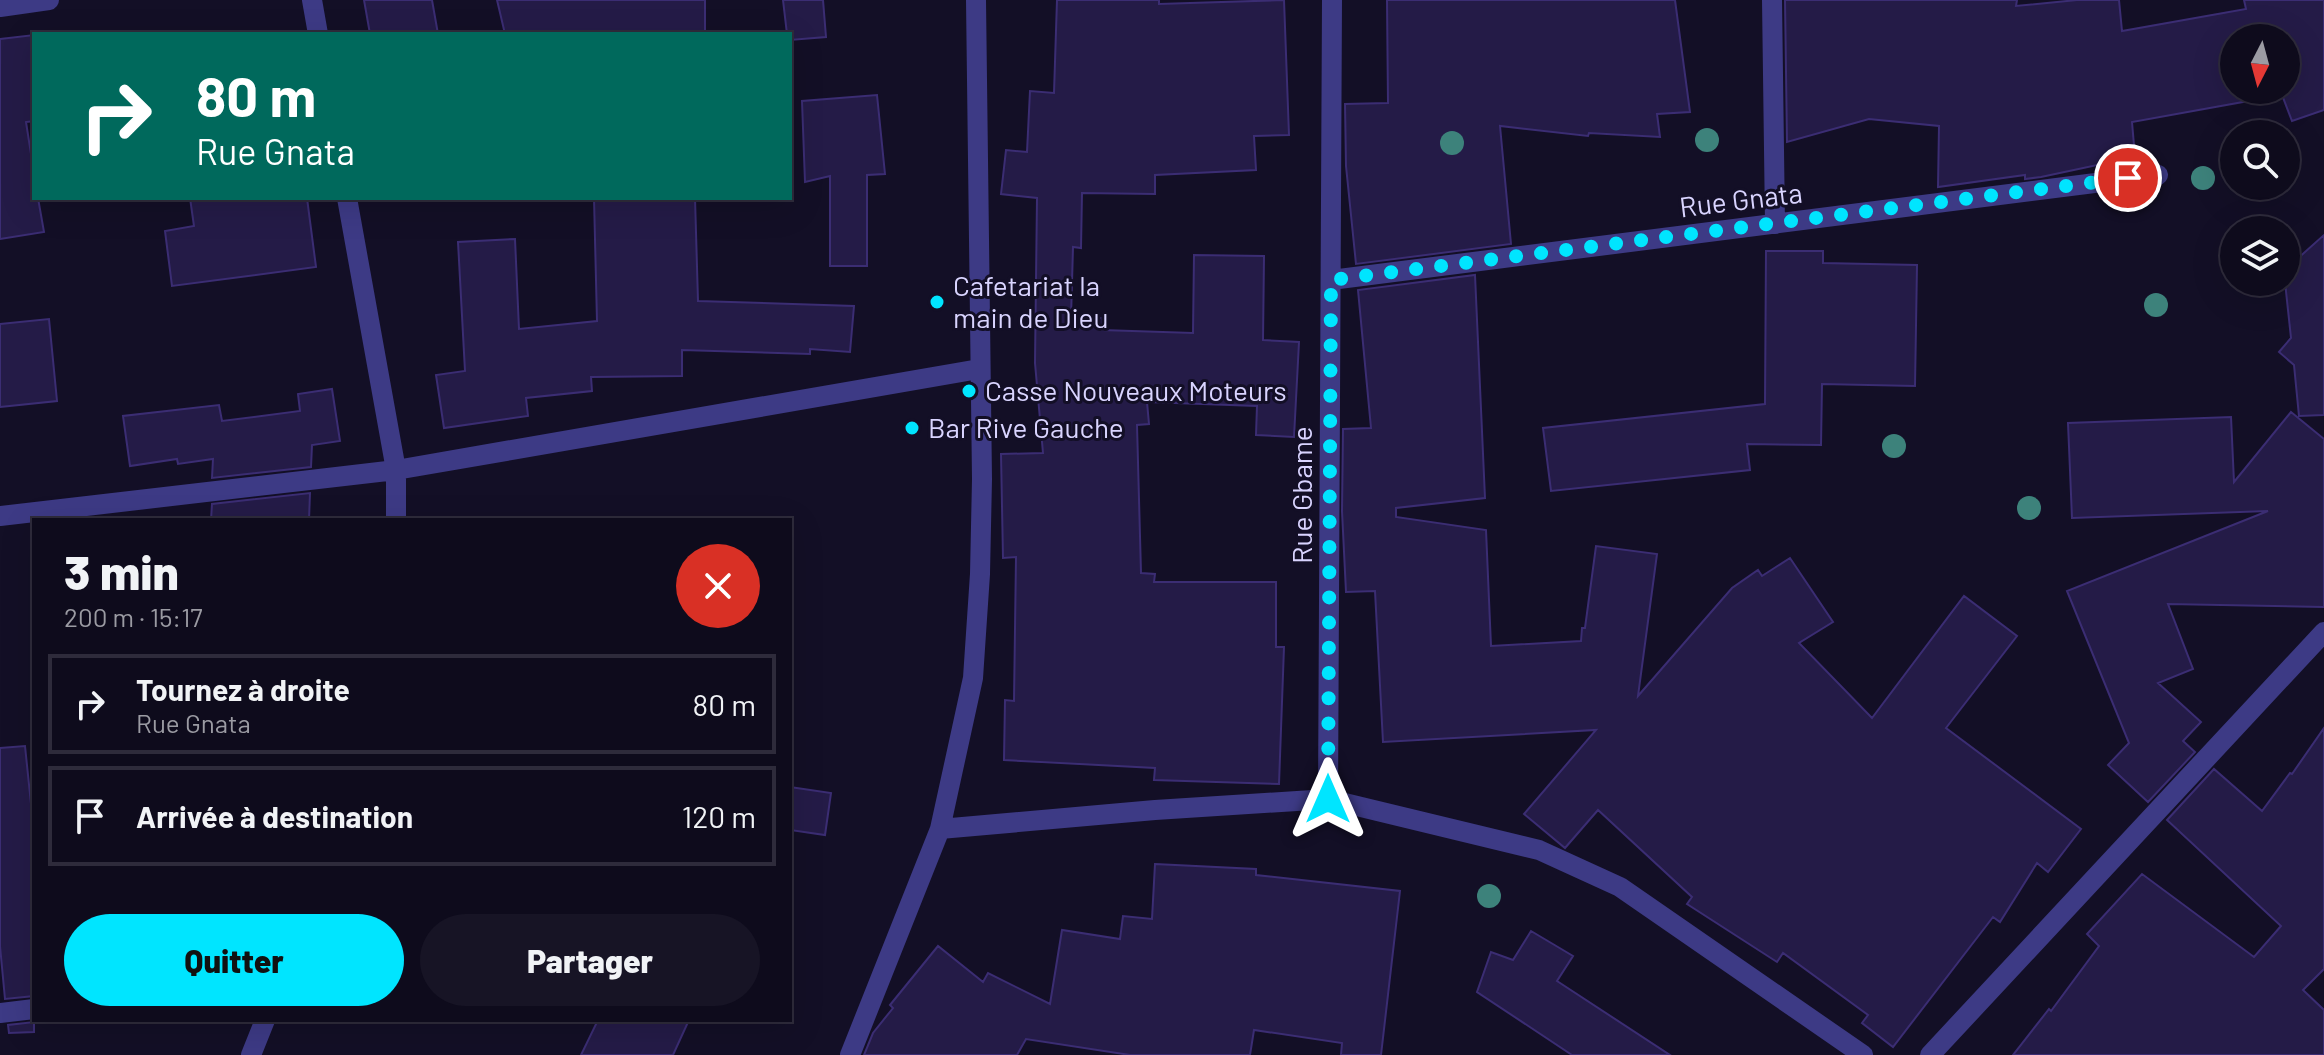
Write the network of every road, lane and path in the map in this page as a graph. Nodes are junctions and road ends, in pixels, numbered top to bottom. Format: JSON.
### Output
{"nodes":[{"id":1,"x":49,"y":0,"type":"edge"},
{"id":2,"x":312,"y":0,"type":"edge"},
{"id":3,"x":976,"y":0,"type":"edge"},
{"id":4,"x":1332,"y":0,"type":"edge"},
{"id":5,"x":1772,"y":0,"type":"edge"},
{"id":6,"x":0,"y":7,"type":"edge"},
{"id":7,"x":318,"y":32,"type":"edge"},
{"id":8,"x":2158,"y":175,"type":"dead end"},
{"id":9,"x":347,"y":200,"type":"edge"},
{"id":10,"x":1775,"y":224,"type":"junction"},
{"id":11,"x":1331,"y":280,"type":"junction"},
{"id":12,"x":979,"y":369,"type":"junction"},
{"id":13,"x":396,"y":470,"type":"junction"},
{"id":14,"x":0,"y":516,"type":"edge"},
{"id":15,"x":396,"y":518,"type":"edge"},
{"id":16,"x":2324,"y":632,"type":"edge"},
{"id":17,"x":1328,"y":799,"type":"junction"},
{"id":18,"x":940,"y":829,"type":"junction"},
{"id":19,"x":32,"y":1009,"type":"edge"},
{"id":20,"x":0,"y":1013,"type":"edge"},
{"id":21,"x":264,"y":1022,"type":"edge"},
{"id":22,"x":251,"y":1055,"type":"edge"},
{"id":23,"x":850,"y":1055,"type":"edge"},
{"id":24,"x":1863,"y":1055,"type":"edge"},
{"id":25,"x":1930,"y":1055,"type":"edge"}],
"edges":[{"from":1,"to":6,"type":"street"},
{"from":2,"to":7,"type":"street"},
{"from":3,"to":12,"type":"street"},
{"from":4,"to":11,"type":"street","name":"Rue Gbame"},
{"from":5,"to":10,"type":"street"},
{"from":8,"to":10,"type":"street","name":"Rue Gnata"},
{"from":9,"to":13,"type":"street"},
{"from":10,"to":11,"type":"street","name":"Rue Gnata"},
{"from":11,"to":17,"type":"street","name":"Rue Gbame"},
{"from":12,"to":13,"type":"street"},
{"from":12,"to":18,"type":"street"},
{"from":13,"to":14,"type":"street"},
{"from":13,"to":15,"type":"street"},
{"from":16,"to":25,"type":"street"},
{"from":17,"to":18,"type":"street"},
{"from":17,"to":24,"type":"street"},
{"from":18,"to":23,"type":"street"},
{"from":19,"to":20,"type":"street"},
{"from":21,"to":22,"type":"street"}]}
